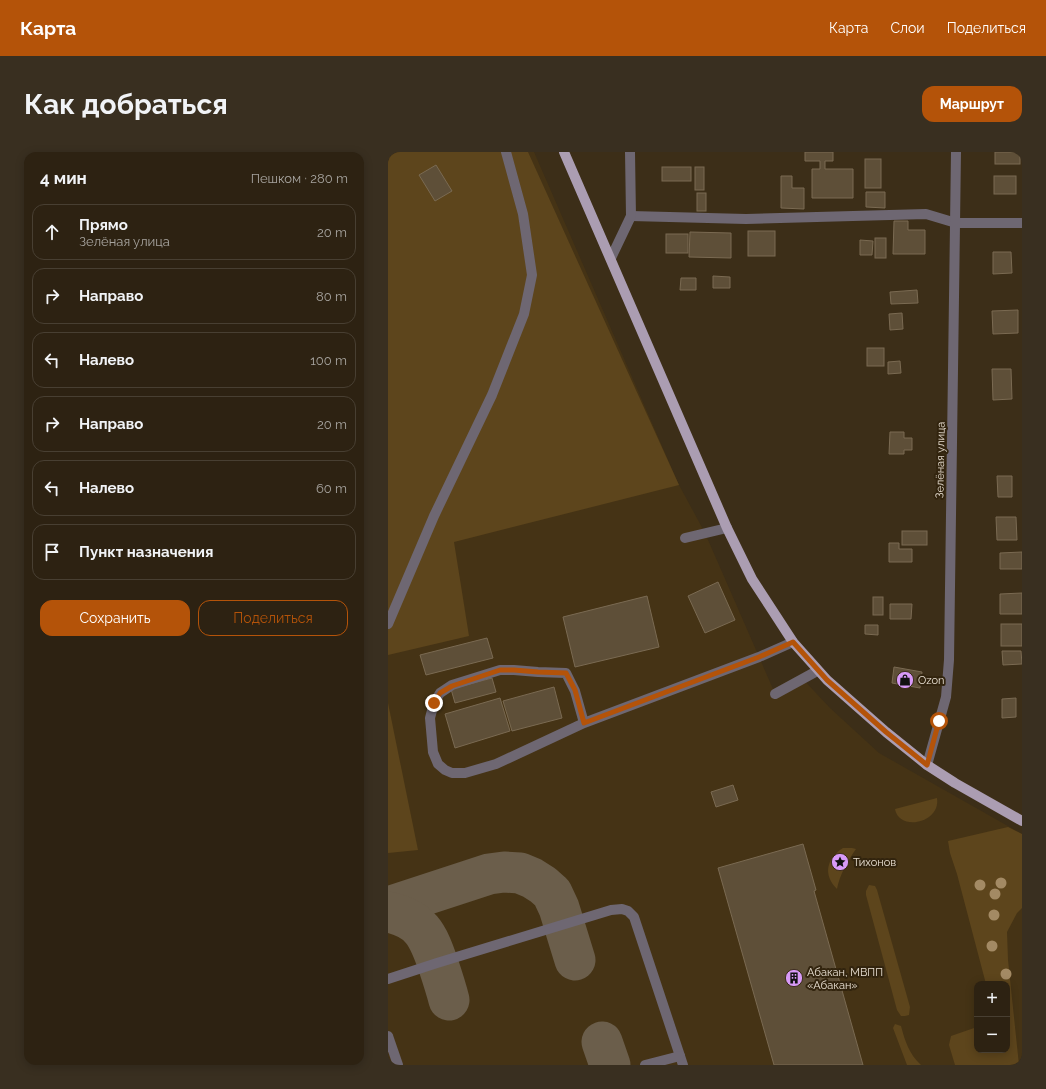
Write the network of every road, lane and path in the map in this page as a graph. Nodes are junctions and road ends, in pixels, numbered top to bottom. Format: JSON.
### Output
{"nodes":[{"id":1,"x":506,"y":152,"type":"edge"},
{"id":2,"x":564,"y":152,"type":"edge"},
{"id":3,"x":630,"y":152,"type":"edge"},
{"id":4,"x":956,"y":152,"type":"edge"},
{"id":5,"x":630,"y":216,"type":"junction"},
{"id":6,"x":956,"y":223,"type":"junction"},
{"id":7,"x":1022,"y":223,"type":"edge"},
{"id":8,"x":611,"y":258,"type":"junction"},
{"id":9,"x":727,"y":528,"type":"junction"},
{"id":10,"x":685,"y":538,"type":"dead end"},
{"id":11,"x":388,"y":624,"type":"edge"},
{"id":12,"x":793,"y":642,"type":"junction"},
{"id":13,"x":817,"y":671,"type":"junction"},
{"id":14,"x":775,"y":694,"type":"dead end"},
{"id":15,"x":584,"y":723,"type":"junction"},
{"id":16,"x":927,"y":765,"type":"junction"},
{"id":17,"x":1022,"y":821,"type":"edge"},
{"id":18,"x":388,"y":979,"type":"edge"},
{"id":19,"x":388,"y":1036,"type":"edge"},
{"id":20,"x":681,"y":1060,"type":"edge"},
{"id":21,"x":398,"y":1065,"type":"edge"},
{"id":22,"x":645,"y":1065,"type":"edge"}],
"edges":[{"from":1,"to":11,"type":"street"},
{"from":2,"to":8,"type":"main road"},
{"from":3,"to":5,"type":"street"},
{"from":4,"to":6,"type":"street","name":"Зелёная улица"},
{"from":5,"to":6,"type":"street"},
{"from":5,"to":8,"type":"street"},
{"from":6,"to":7,"type":"street"},
{"from":6,"to":16,"type":"street","name":"Зелёная улица"},
{"from":8,"to":9,"type":"main road"},
{"from":9,"to":10,"type":"street"},
{"from":9,"to":12,"type":"main road"},
{"from":12,"to":13,"type":"main road"},
{"from":12,"to":15,"type":"street"},
{"from":13,"to":14,"type":"street"},
{"from":13,"to":16,"type":"main road"},
{"from":15,"to":15,"type":"street"},
{"from":16,"to":17,"type":"main road"},
{"from":18,"to":20,"type":"street"},
{"from":19,"to":21,"type":"street"},
{"from":20,"to":22,"type":"street"}]}
